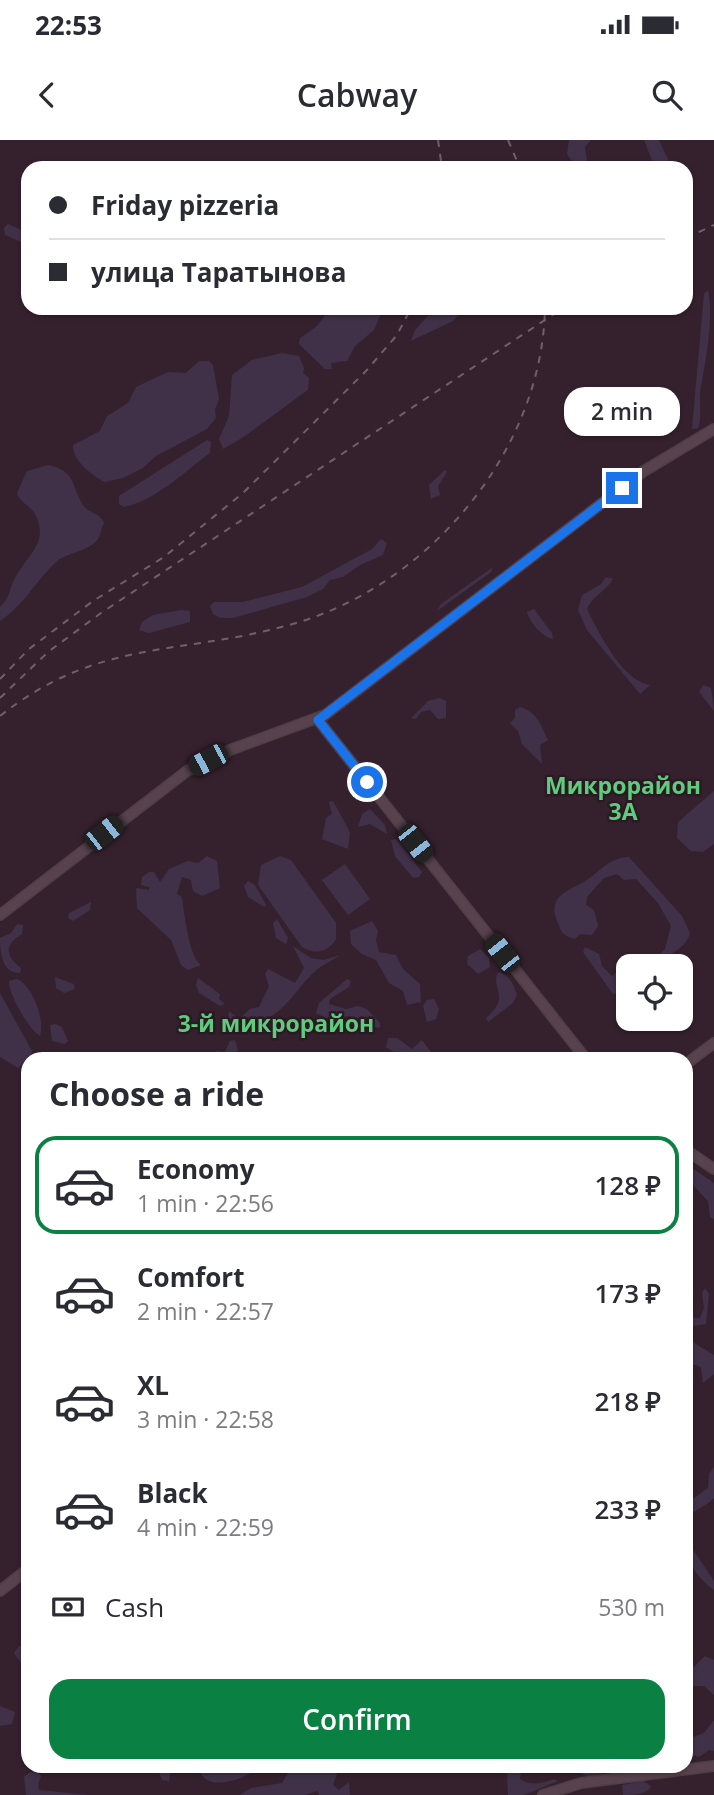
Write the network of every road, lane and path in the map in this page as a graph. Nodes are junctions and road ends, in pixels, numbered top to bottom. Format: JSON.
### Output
{"nodes":[{"id":1,"x":714,"y":429,"type":"edge"},
{"id":2,"x":318,"y":720,"type":"junction"},
{"id":3,"x":0,"y":915,"type":"edge"},
{"id":4,"x":714,"y":1043,"type":"edge"},
{"id":5,"x":580,"y":1052,"type":"edge"},
{"id":6,"x":693,"y":1060,"type":"edge"},
{"id":7,"x":693,"y":1155,"type":"edge"},
{"id":8,"x":714,"y":1169,"type":"edge"},
{"id":9,"x":21,"y":1575,"type":"edge"},
{"id":10,"x":0,"y":1591,"type":"edge"},
{"id":11,"x":714,"y":1766,"type":"edge"},
{"id":12,"x":693,"y":1769,"type":"edge"},
{"id":13,"x":659,"y":1773,"type":"edge"},
{"id":14,"x":542,"y":1795,"type":"edge"}],
"edges":[{"from":1,"to":2,"type":"street"},
{"from":2,"to":3,"type":"street"},
{"from":2,"to":5,"type":"street"},
{"from":4,"to":6,"type":"street"},
{"from":7,"to":8,"type":"street"},
{"from":9,"to":10,"type":"street"},
{"from":11,"to":12,"type":"street"},
{"from":13,"to":14,"type":"street"}]}
